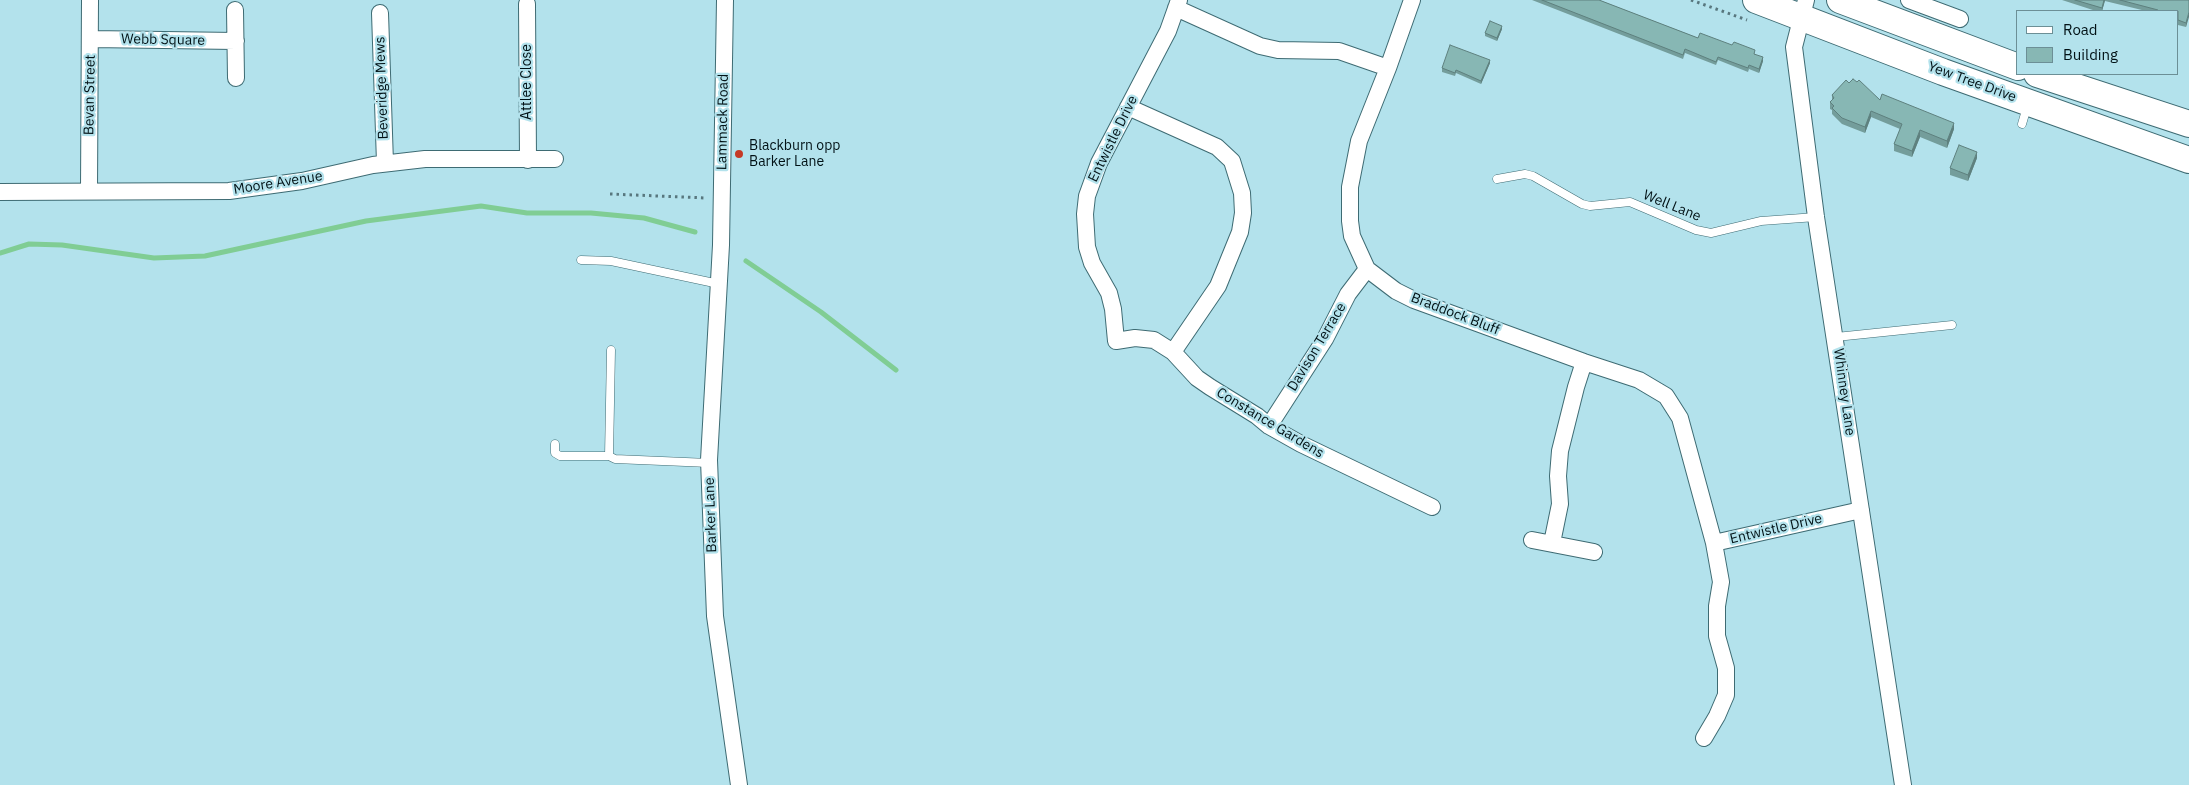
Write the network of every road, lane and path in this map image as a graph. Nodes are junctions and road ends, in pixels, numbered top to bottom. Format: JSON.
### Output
{"nodes":[{"id":1,"x":90,"y":0,"type":"edge"},
{"id":2,"x":725,"y":0,"type":"edge"},
{"id":3,"x":1412,"y":0,"type":"edge"},
{"id":4,"x":1756,"y":0,"type":"edge"},
{"id":5,"x":1840,"y":0,"type":"edge"},
{"id":6,"x":1909,"y":0,"type":"edge"},
{"id":7,"x":527,"y":4,"type":"dead end"},
{"id":8,"x":1178,"y":4,"type":"edge"},
{"id":9,"x":1803,"y":8,"type":"edge"},
{"id":10,"x":235,"y":10,"type":"dead end"},
{"id":11,"x":380,"y":13,"type":"dead end"},
{"id":12,"x":1960,"y":19,"type":"dead end"},
{"id":13,"x":91,"y":39,"type":"junction"},
{"id":14,"x":236,"y":41,"type":"junction"},
{"id":15,"x":2016,"y":66,"type":"edge"},
{"id":16,"x":1388,"y":68,"type":"junction"},
{"id":17,"x":2040,"y":75,"type":"edge"},
{"id":18,"x":236,"y":78,"type":"dead end"},
{"id":19,"x":1128,"y":106,"type":"junction"},
{"id":20,"x":2189,"y":124,"type":"edge"},
{"id":21,"x":555,"y":159,"type":"dead end"},
{"id":22,"x":528,"y":160,"type":"junction"},
{"id":23,"x":2189,"y":160,"type":"edge"},
{"id":24,"x":385,"y":163,"type":"junction"},
{"id":25,"x":1497,"y":179,"type":"dead end"},
{"id":26,"x":89,"y":190,"type":"junction"},
{"id":27,"x":0,"y":192,"type":"edge"},
{"id":28,"x":610,"y":194,"type":"dead end"},
{"id":29,"x":722,"y":198,"type":"junction"},
{"id":30,"x":1816,"y":217,"type":"junction"},
{"id":31,"x":721,"y":245,"type":"joint"},
{"id":32,"x":581,"y":260,"type":"dead end"},
{"id":33,"x":1367,"y":269,"type":"junction"},
{"id":34,"x":719,"y":284,"type":"junction"},
{"id":35,"x":1952,"y":326,"type":"dead end"},
{"id":36,"x":1836,"y":338,"type":"junction"},
{"id":37,"x":1116,"y":341,"type":"joint"},
{"id":38,"x":611,"y":350,"type":"dead end"},
{"id":39,"x":1173,"y":352,"type":"junction"},
{"id":40,"x":1584,"y":362,"type":"junction"},
{"id":41,"x":1269,"y":426,"type":"junction"},
{"id":42,"x":555,"y":444,"type":"dead end"},
{"id":43,"x":609,"y":456,"type":"junction"},
{"id":44,"x":709,"y":463,"type":"junction"},
{"id":45,"x":1432,"y":507,"type":"dead end"},
{"id":46,"x":1861,"y":510,"type":"junction"},
{"id":47,"x":1532,"y":540,"type":"dead end"},
{"id":48,"x":1552,"y":543,"type":"junction"},
{"id":49,"x":1714,"y":544,"type":"junction"},
{"id":50,"x":1594,"y":552,"type":"dead end"},
{"id":51,"x":1704,"y":738,"type":"dead end"},
{"id":52,"x":739,"y":785,"type":"edge"},
{"id":53,"x":1903,"y":785,"type":"edge"}],
"edges":[{"from":1,"to":13,"type":"street","name":"Bevan Street"},
{"from":2,"to":29,"type":"street","name":"Lammack Road"},
{"from":3,"to":16,"type":"street","name":"Braddock Bluff"},
{"from":4,"to":9,"type":"highway","name":"Yew Tree Drive"},
{"from":5,"to":15,"type":"highway","name":"Yew Tree Drive"},
{"from":6,"to":12,"type":"street"},
{"from":7,"to":22,"type":"street","name":"Attlee Close"},
{"from":8,"to":16,"type":"street"},
{"from":8,"to":19,"type":"street","name":"Entwistle Drive"},
{"from":9,"to":23,"type":"highway","name":"Yew Tree Drive"},
{"from":9,"to":30,"type":"street","name":"Whinney Lane"},
{"from":10,"to":14,"type":"street"},
{"from":11,"to":24,"type":"street","name":"Beveridge Mews"},
{"from":13,"to":14,"type":"street","name":"Webb Square"},
{"from":13,"to":26,"type":"street","name":"Bevan Street"},
{"from":14,"to":18,"type":"street"},
{"from":16,"to":33,"type":"street","name":"Braddock Bluff"},
{"from":17,"to":20,"type":"highway"},
{"from":19,"to":37,"type":"street","name":"Entwistle Drive"},
{"from":19,"to":39,"type":"street"},
{"from":21,"to":22,"type":"street","name":"Moore Avenue"},
{"from":22,"to":24,"type":"street","name":"Moore Avenue"},
{"from":24,"to":26,"type":"street","name":"Moore Avenue"},
{"from":25,"to":30,"type":"lane","name":"Well Lane"},
{"from":26,"to":27,"type":"street","name":"Moore Avenue"},
{"from":28,"to":29,"type":"path"},
{"from":29,"to":31,"type":"street","name":"Lammack Road"},
{"from":30,"to":36,"type":"street","name":"Whinney Lane"},
{"from":31,"to":34,"type":"street","name":"Barker Lane"},
{"from":32,"to":34,"type":"lane"},
{"from":33,"to":40,"type":"street","name":"Braddock Bluff"},
{"from":33,"to":41,"type":"street","name":"Davison Terrace"},
{"from":34,"to":44,"type":"street","name":"Barker Lane"},
{"from":35,"to":36,"type":"lane"},
{"from":36,"to":46,"type":"street","name":"Whinney Lane"},
{"from":37,"to":39,"type":"street","name":"Constance Gardens"},
{"from":38,"to":43,"type":"lane"},
{"from":39,"to":41,"type":"street","name":"Constance Gardens"},
{"from":40,"to":48,"type":"street"},
{"from":40,"to":49,"type":"street","name":"Braddock Bluff"},
{"from":41,"to":45,"type":"street","name":"Constance Gardens"},
{"from":42,"to":43,"type":"lane"},
{"from":43,"to":44,"type":"lane"},
{"from":44,"to":52,"type":"street","name":"Barker Lane"},
{"from":46,"to":49,"type":"street","name":"Entwistle Drive"},
{"from":46,"to":53,"type":"street","name":"Whinney Lane"},
{"from":47,"to":48,"type":"street"},
{"from":48,"to":50,"type":"street"},
{"from":49,"to":51,"type":"street","name":"Entwistle Drive"}]}
